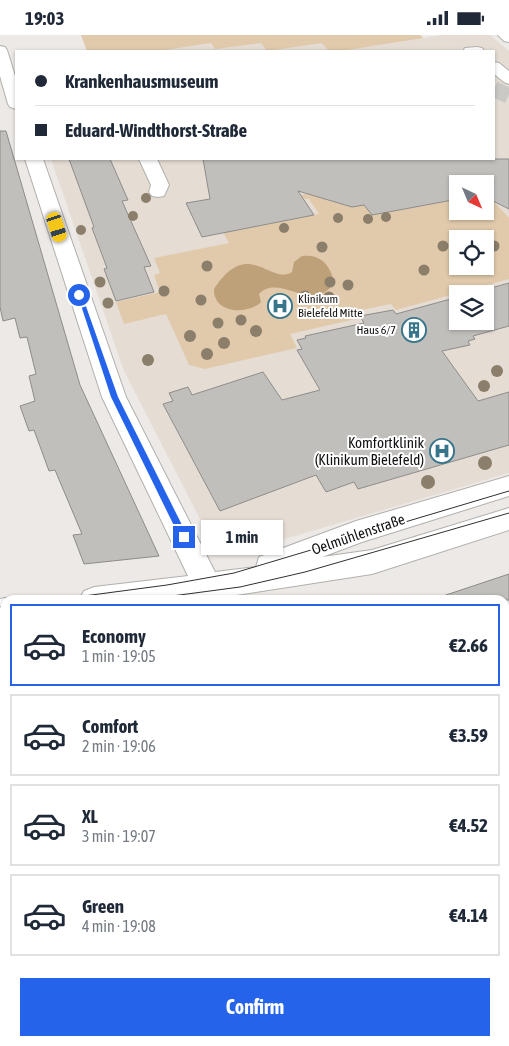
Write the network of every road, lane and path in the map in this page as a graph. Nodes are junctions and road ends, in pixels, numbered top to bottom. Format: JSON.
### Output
{"nodes":[{"id":1,"x":505,"y":35,"type":"edge"},
{"id":2,"x":509,"y":38,"type":"edge"},
{"id":3,"x":0,"y":50,"type":"edge"},
{"id":4,"x":495,"y":67,"type":"edge"},
{"id":5,"x":509,"y":79,"type":"edge"},
{"id":6,"x":15,"y":101,"type":"edge"},
{"id":7,"x":34,"y":160,"type":"edge"},
{"id":8,"x":148,"y":160,"type":"edge"},
{"id":9,"x":158,"y":192,"type":"dead end"},
{"id":10,"x":509,"y":486,"type":"edge"},
{"id":11,"x":509,"y":519,"type":"edge"},
{"id":12,"x":212,"y":593,"type":"edge"},
{"id":13,"x":178,"y":595,"type":"edge"}],
"edges":[{"from":1,"to":2,"type":"street"},
{"from":3,"to":6,"type":"street"},
{"from":4,"to":5,"type":"street"},
{"from":7,"to":12,"type":"street"},
{"from":8,"to":9,"type":"street"},
{"from":10,"to":12,"type":"street","name":"Oelmühlenstraße"},
{"from":11,"to":12,"type":"street","name":"Oelmühlenstraße"},
{"from":12,"to":13,"type":"street","name":"Oelmühlenstraße"}]}
